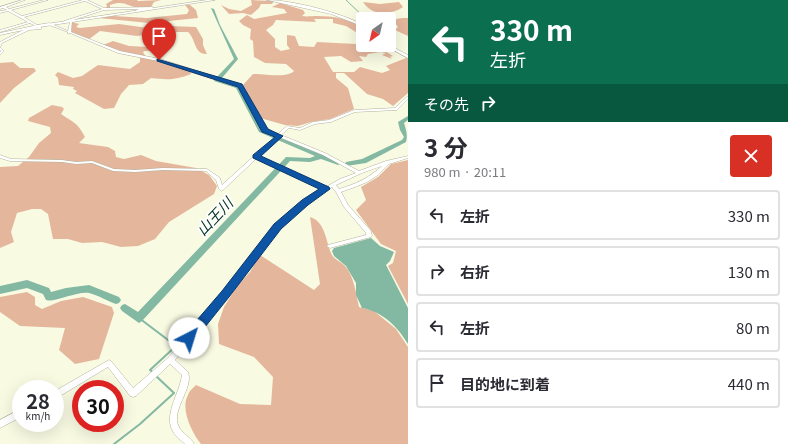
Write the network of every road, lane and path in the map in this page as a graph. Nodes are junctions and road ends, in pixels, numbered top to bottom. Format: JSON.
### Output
{"nodes":[{"id":1,"x":24,"y":0,"type":"edge"},
{"id":2,"x":47,"y":0,"type":"edge"},
{"id":3,"x":85,"y":0,"type":"edge"},
{"id":4,"x":213,"y":0,"type":"edge"},
{"id":5,"x":269,"y":0,"type":"edge"},
{"id":6,"x":4,"y":7,"type":"junction"},
{"id":7,"x":0,"y":8,"type":"edge"},
{"id":8,"x":104,"y":8,"type":"junction"},
{"id":9,"x":10,"y":10,"type":"junction"},
{"id":10,"x":0,"y":12,"type":"edge"},
{"id":11,"x":138,"y":12,"type":"junction"},
{"id":12,"x":23,"y":17,"type":"junction"},
{"id":13,"x":32,"y":22,"type":"junction"},
{"id":14,"x":65,"y":22,"type":"junction"},
{"id":15,"x":71,"y":22,"type":"junction"},
{"id":16,"x":356,"y":23,"type":"edge"},
{"id":17,"x":50,"y":25,"type":"junction"},
{"id":18,"x":0,"y":31,"type":"edge"},
{"id":19,"x":69,"y":33,"type":"junction"},
{"id":20,"x":0,"y":34,"type":"edge"},
{"id":21,"x":0,"y":47,"type":"edge"},
{"id":22,"x":396,"y":50,"type":"edge"},
{"id":23,"x":0,"y":54,"type":"edge"},
{"id":24,"x":408,"y":57,"type":"edge"},
{"id":25,"x":408,"y":97,"type":"edge"},
{"id":26,"x":280,"y":136,"type":"junction"},
{"id":27,"x":0,"y":156,"type":"edge"},
{"id":28,"x":256,"y":157,"type":"junction"},
{"id":29,"x":408,"y":157,"type":"edge"},
{"id":30,"x":388,"y":162,"type":"junction"},
{"id":31,"x":358,"y":172,"type":"junction"},
{"id":32,"x":333,"y":185,"type":"junction"},
{"id":33,"x":326,"y":189,"type":"junction"},
{"id":34,"x":338,"y":191,"type":"junction"},
{"id":35,"x":330,"y":246,"type":"dead end"},
{"id":36,"x":170,"y":360,"type":"junction"},
{"id":37,"x":64,"y":390,"type":"edge"},
{"id":38,"x":12,"y":418,"type":"edge"},
{"id":39,"x":0,"y":424,"type":"edge"},
{"id":40,"x":190,"y":444,"type":"edge"}],
"edges":[{"from":1,"to":6,"type":"street"},
{"from":2,"to":9,"type":"street"},
{"from":3,"to":8,"type":"street"},
{"from":3,"to":12,"type":"street"},
{"from":4,"to":11,"type":"street"},
{"from":5,"to":16,"type":"street"},
{"from":6,"to":7,"type":"street"},
{"from":6,"to":9,"type":"street"},
{"from":8,"to":11,"type":"street"},
{"from":8,"to":14,"type":"street"},
{"from":9,"to":10,"type":"street"},
{"from":9,"to":12,"type":"street"},
{"from":11,"to":15,"type":"street"},
{"from":12,"to":13,"type":"street"},
{"from":13,"to":17,"type":"street"},
{"from":13,"to":18,"type":"street"},
{"from":14,"to":15,"type":"street"},
{"from":14,"to":17,"type":"street"},
{"from":15,"to":19,"type":"street"},
{"from":17,"to":19,"type":"street"},
{"from":17,"to":20,"type":"street"},
{"from":17,"to":21,"type":"street"},
{"from":19,"to":26,"type":"street"},
{"from":21,"to":23,"type":"street"},
{"from":22,"to":24,"type":"street"},
{"from":25,"to":26,"type":"street"},
{"from":26,"to":28,"type":"street"},
{"from":26,"to":31,"type":"street"},
{"from":27,"to":28,"type":"street"},
{"from":28,"to":33,"type":"street"},
{"from":29,"to":30,"type":"street"},
{"from":30,"to":31,"type":"street"},
{"from":30,"to":34,"type":"street"},
{"from":31,"to":32,"type":"street"},
{"from":32,"to":33,"type":"street"},
{"from":32,"to":34,"type":"street"},
{"from":33,"to":36,"type":"street"},
{"from":34,"to":35,"type":"street"},
{"from":36,"to":37,"type":"street"},
{"from":36,"to":40,"type":"street"},
{"from":38,"to":39,"type":"street"}]}
